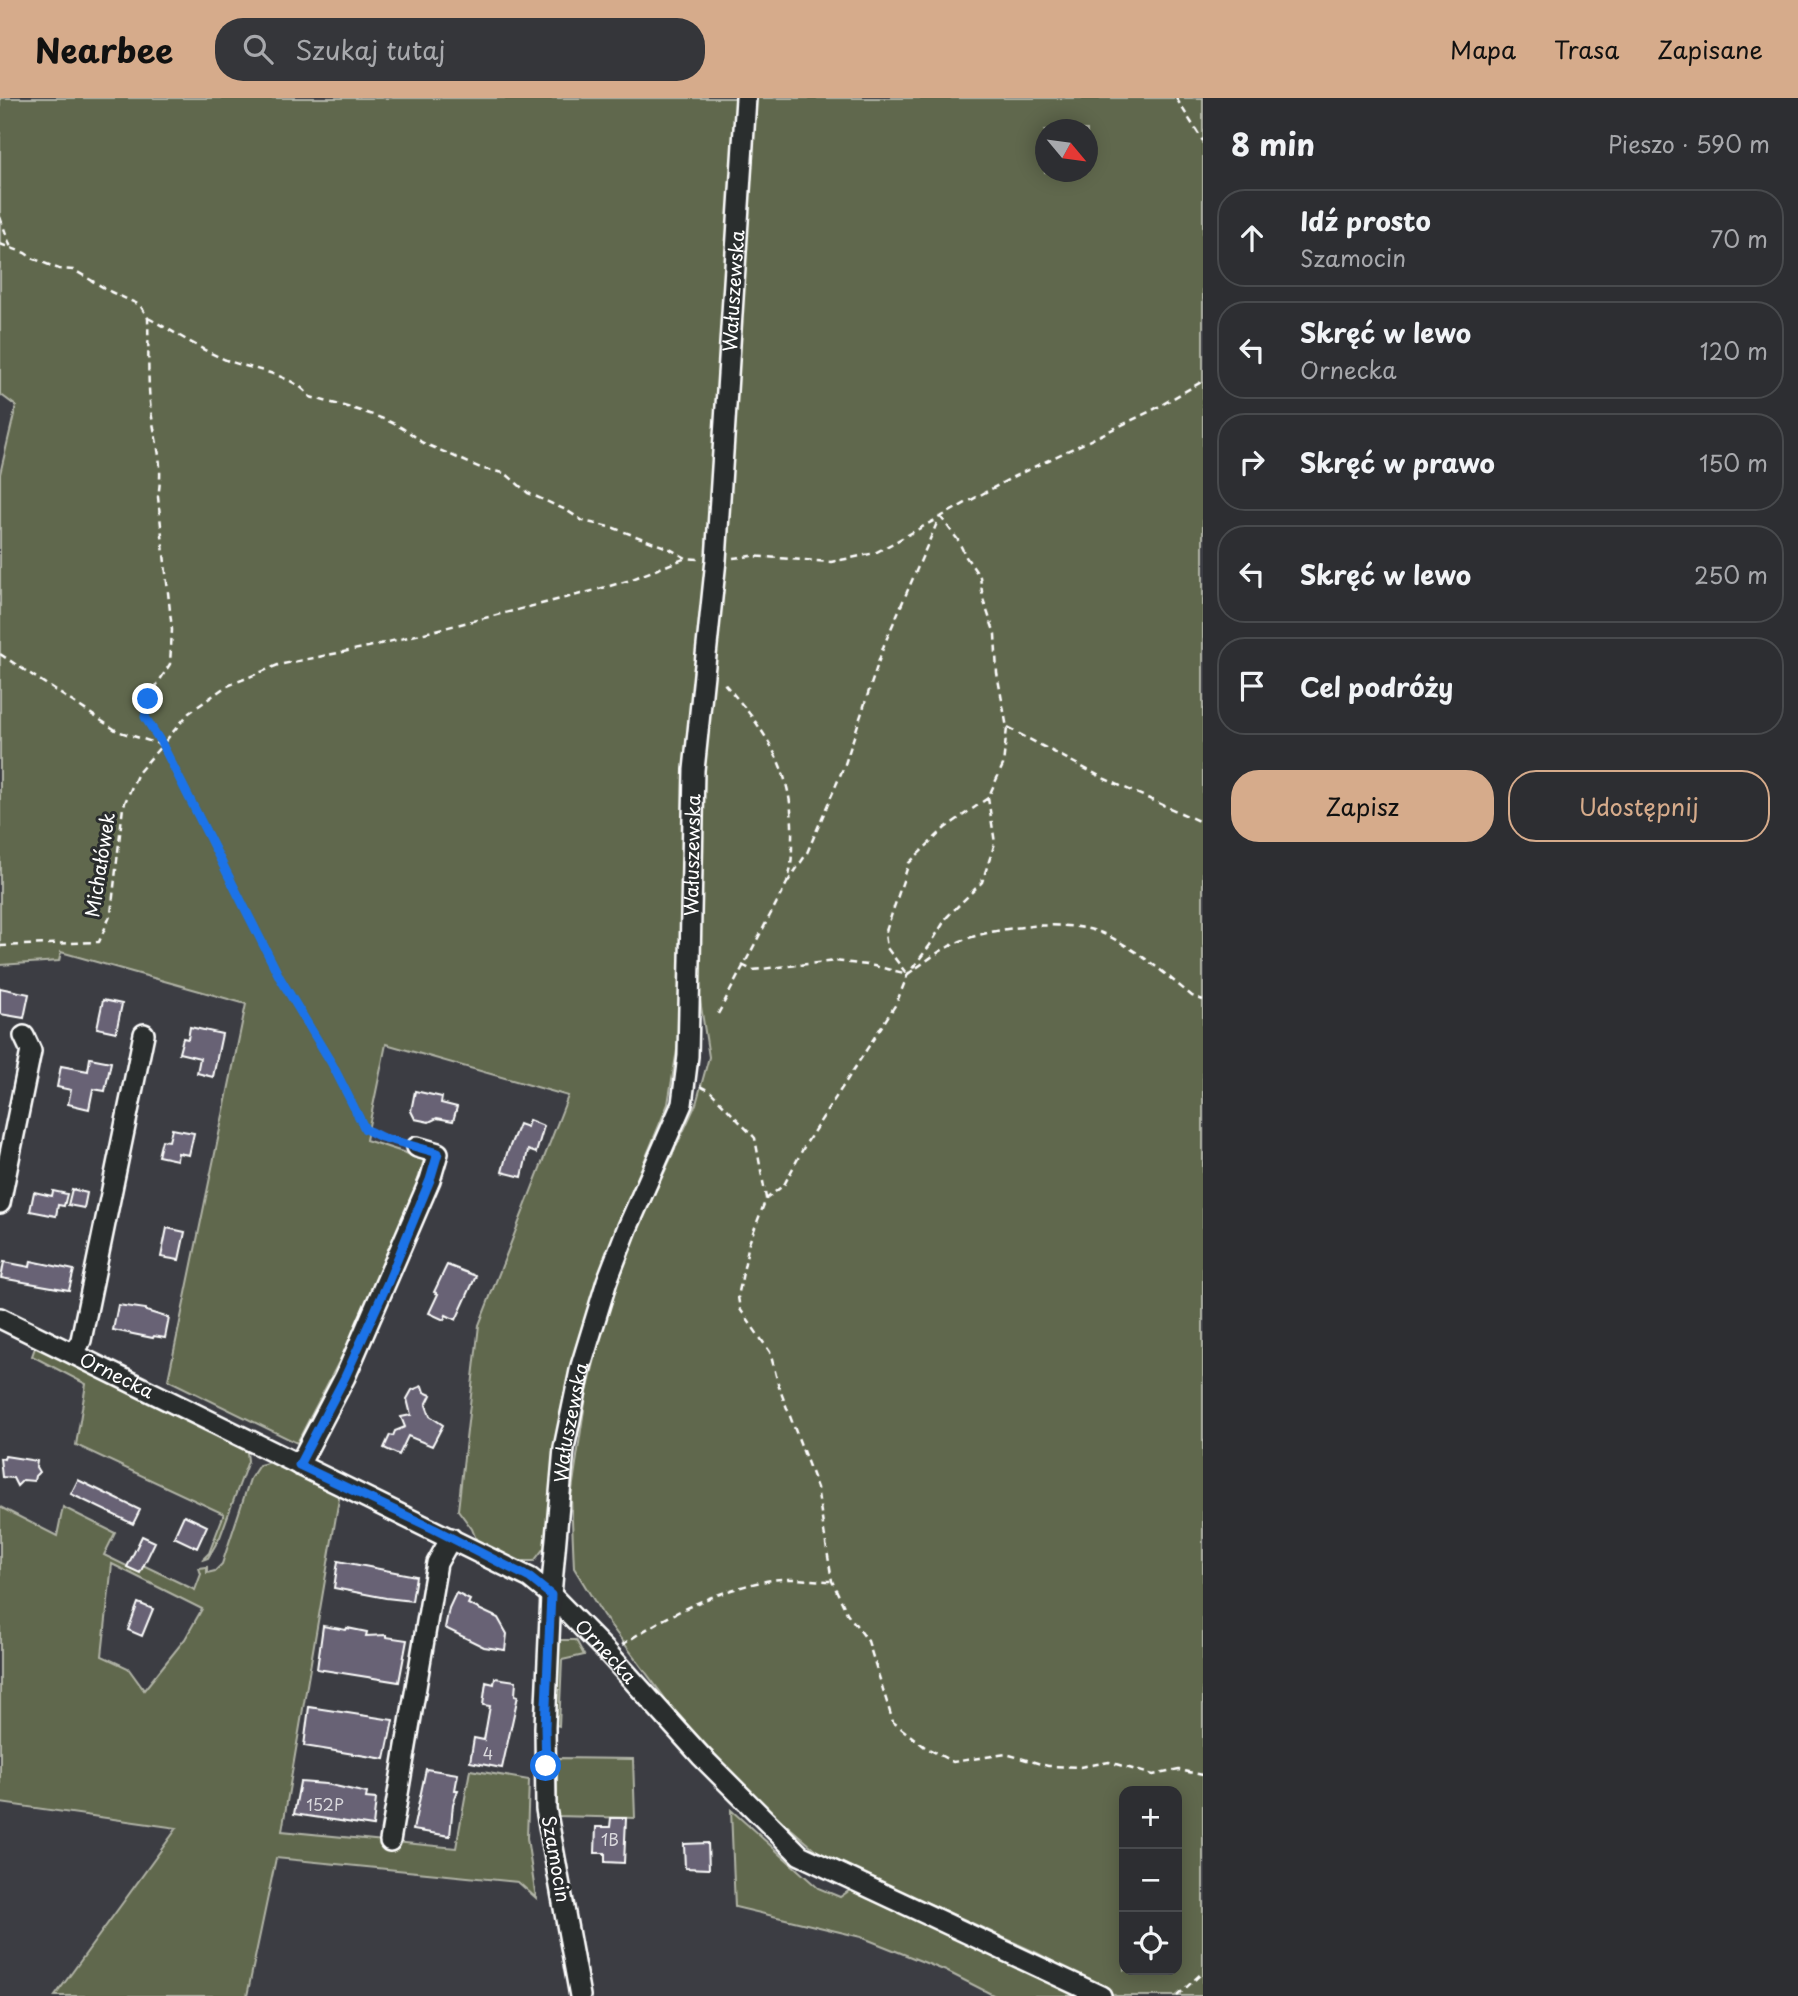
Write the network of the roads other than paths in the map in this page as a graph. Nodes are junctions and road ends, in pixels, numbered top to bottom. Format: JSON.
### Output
{"nodes":[{"id":1,"x":746,"y":98,"type":"edge"},
{"id":2,"x":144,"y":1034,"type":"dead end"},
{"id":3,"x":24,"y":1035,"type":"dead end"},
{"id":4,"x":417,"y":1147,"type":"road end"},
{"id":5,"x":0,"y":1203,"type":"edge"},
{"id":6,"x":0,"y":1318,"type":"edge"},
{"id":7,"x":74,"y":1354,"type":"junction"},
{"id":8,"x":299,"y":1465,"type":"junction"},
{"id":9,"x":451,"y":1538,"type":"junction"},
{"id":10,"x":551,"y":1595,"type":"junction"},
{"id":11,"x":390,"y":1841,"type":"dead end"},
{"id":12,"x":580,"y":1996,"type":"edge"},
{"id":13,"x":1101,"y":1996,"type":"edge"}],
"edges":[{"from":1,"to":10,"type":"street","name":"Wałuszewska"},
{"from":2,"to":7,"type":"street"},
{"from":3,"to":5,"type":"street"},
{"from":4,"to":8,"type":"street"},
{"from":6,"to":7,"type":"street","name":"Ornecka"},
{"from":7,"to":8,"type":"street","name":"Ornecka"},
{"from":8,"to":9,"type":"street","name":"Ornecka"},
{"from":9,"to":10,"type":"street","name":"Ornecka"},
{"from":9,"to":11,"type":"street"},
{"from":10,"to":12,"type":"street","name":"Szamocin"},
{"from":10,"to":13,"type":"street","name":"Ornecka"}]}
